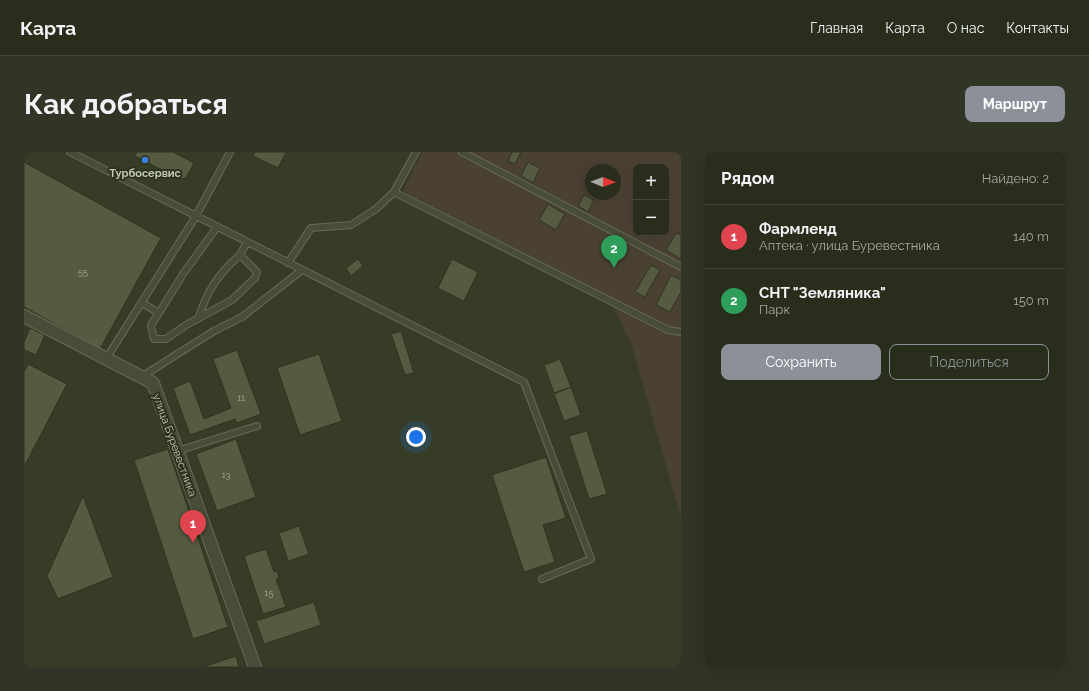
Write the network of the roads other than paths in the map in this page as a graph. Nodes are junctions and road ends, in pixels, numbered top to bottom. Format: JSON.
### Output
{"nodes":[{"id":1,"x":70,"y":152,"type":"edge"},
{"id":2,"x":230,"y":152,"type":"edge"},
{"id":3,"x":416,"y":152,"type":"edge"},
{"id":4,"x":462,"y":152,"type":"edge"},
{"id":5,"x":394,"y":192,"type":"junction"},
{"id":6,"x":196,"y":216,"type":"junction"},
{"id":7,"x":217,"y":227,"type":"junction"},
{"id":8,"x":247,"y":242,"type":"junction"},
{"id":9,"x":240,"y":255,"type":"junction"},
{"id":10,"x":288,"y":263,"type":"junction"},
{"id":11,"x":681,"y":267,"type":"edge"},
{"id":12,"x":302,"y":270,"type":"junction"},
{"id":13,"x":142,"y":302,"type":"junction"},
{"id":14,"x":159,"y":313,"type":"junction"},
{"id":15,"x":24,"y":316,"type":"edge"},
{"id":16,"x":198,"y":319,"type":"junction"},
{"id":17,"x":681,"y":332,"type":"edge"},
{"id":18,"x":106,"y":359,"type":"junction"},
{"id":19,"x":141,"y":376,"type":"junction"},
{"id":20,"x":257,"y":426,"type":"dead end"},
{"id":21,"x":177,"y":451,"type":"junction"},
{"id":22,"x":542,"y":579,"type":"dead end"},
{"id":23,"x":255,"y":667,"type":"edge"}],
"edges":[{"from":1,"to":6,"type":"lane"},
{"from":2,"to":6,"type":"lane"},
{"from":3,"to":5,"type":"lane"},
{"from":4,"to":11,"type":"lane"},
{"from":5,"to":10,"type":"lane"},
{"from":5,"to":17,"type":"lane"},
{"from":6,"to":7,"type":"lane"},
{"from":6,"to":13,"type":"lane"},
{"from":7,"to":8,"type":"lane"},
{"from":7,"to":14,"type":"lane"},
{"from":8,"to":9,"type":"lane"},
{"from":8,"to":10,"type":"lane"},
{"from":9,"to":16,"type":"lane"},
{"from":9,"to":16,"type":"lane"},
{"from":10,"to":12,"type":"lane"},
{"from":12,"to":19,"type":"lane"},
{"from":12,"to":22,"type":"lane"},
{"from":13,"to":14,"type":"lane"},
{"from":13,"to":18,"type":"lane"},
{"from":14,"to":16,"type":"lane"},
{"from":15,"to":18,"type":"street","name":"улица Буревестника"},
{"from":18,"to":19,"type":"street","name":"улица Буревестника"},
{"from":19,"to":21,"type":"street","name":"улица Буревестника"},
{"from":20,"to":21,"type":"lane"},
{"from":21,"to":23,"type":"street","name":"улица Буревестника"}]}
